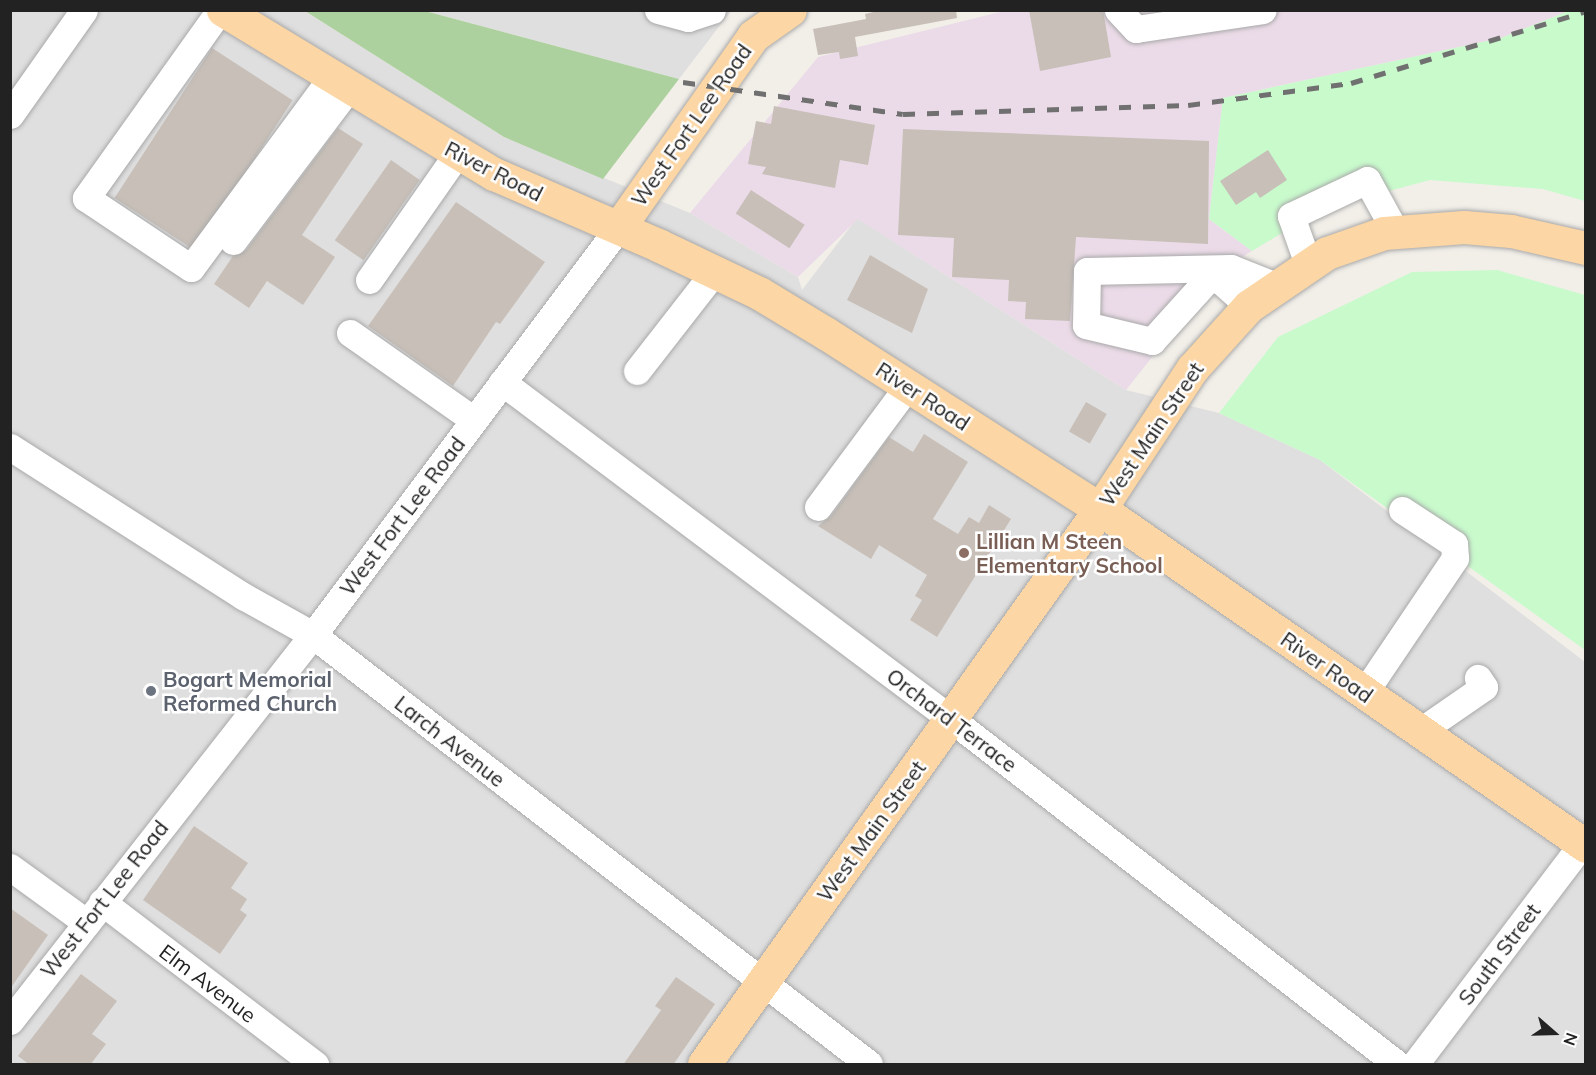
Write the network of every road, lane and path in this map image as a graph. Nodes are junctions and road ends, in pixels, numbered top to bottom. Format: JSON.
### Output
{"nodes":[{"id":1,"x":84,"y":10,"type":"edge"},
{"id":2,"x":222,"y":10,"type":"edge"},
{"id":3,"x":658,"y":10,"type":"edge"},
{"id":4,"x":712,"y":10,"type":"edge"},
{"id":5,"x":790,"y":10,"type":"edge"},
{"id":6,"x":1118,"y":10,"type":"edge"},
{"id":7,"x":1263,"y":10,"type":"edge"},
{"id":8,"x":1160,"y":18,"type":"edge"},
{"id":9,"x":339,"y":84,"type":"junction"},
{"id":10,"x":10,"y":115,"type":"edge"},
{"id":11,"x":458,"y":154,"type":"junction"},
{"id":12,"x":619,"y":227,"type":"junction"},
{"id":13,"x":1395,"y":231,"type":"junction"},
{"id":14,"x":1586,"y":248,"type":"edge"},
{"id":15,"x":1308,"y":264,"type":"junction"},
{"id":16,"x":1217,"y":269,"type":"junction"},
{"id":17,"x":714,"y":272,"type":"junction"},
{"id":18,"x":209,"y":273,"type":"dead end"},
{"id":19,"x":369,"y":280,"type":"dead end"},
{"id":20,"x":1274,"y":285,"type":"junction"},
{"id":21,"x":1249,"y":306,"type":"junction"},
{"id":22,"x":350,"y":333,"type":"dead end"},
{"id":23,"x":638,"y":371,"type":"dead end"},
{"id":24,"x":502,"y":382,"type":"junction"},
{"id":25,"x":908,"y":386,"type":"junction"},
{"id":26,"x":474,"y":420,"type":"junction"},
{"id":27,"x":10,"y":447,"type":"edge"},
{"id":28,"x":818,"y":507,"type":"dead end"},
{"id":29,"x":1100,"y":509,"type":"junction"},
{"id":30,"x":1402,"y":510,"type":"dead end"},
{"id":31,"x":313,"y":635,"type":"junction"},
{"id":32,"x":1478,"y":678,"type":"dead end"},
{"id":33,"x":1365,"y":693,"type":"junction"},
{"id":34,"x":951,"y":719,"type":"junction"},
{"id":35,"x":1419,"y":732,"type":"junction"},
{"id":36,"x":1584,"y":845,"type":"edge"},
{"id":37,"x":10,"y":867,"type":"edge"},
{"id":38,"x":95,"y":912,"type":"junction"},
{"id":39,"x":763,"y":982,"type":"junction"},
{"id":40,"x":10,"y":1021,"type":"edge"},
{"id":41,"x":852,"y":1059,"type":"edge"},
{"id":42,"x":315,"y":1065,"type":"edge"},
{"id":43,"x":704,"y":1065,"type":"edge"},
{"id":44,"x":1397,"y":1065,"type":"edge"},
{"id":45,"x":1415,"y":1065,"type":"edge"}],
"edges":[{"from":1,"to":10,"type":"street"},
{"from":2,"to":9,"type":"main road","name":"River Road"},
{"from":2,"to":9,"type":"street"},
{"from":3,"to":4,"type":"street"},
{"from":5,"to":12,"type":"main road","name":"West Fort Lee Road"},
{"from":6,"to":8,"type":"street"},
{"from":7,"to":8,"type":"street"},
{"from":9,"to":11,"type":"main road","name":"River Road"},
{"from":9,"to":18,"type":"street"},
{"from":11,"to":12,"type":"main road","name":"River Road"},
{"from":11,"to":19,"type":"street"},
{"from":12,"to":17,"type":"main road","name":"River Road"},
{"from":12,"to":24,"type":"street","name":"West Fort Lee Road"},
{"from":13,"to":14,"type":"main road","name":"West Main Street"},
{"from":13,"to":15,"type":"main road","name":"West Main Street"},
{"from":13,"to":15,"type":"street"},
{"from":15,"to":20,"type":"main road","name":"West Main Street"},
{"from":16,"to":16,"type":"street"},
{"from":16,"to":20,"type":"street"},
{"from":16,"to":21,"type":"street"},
{"from":17,"to":23,"type":"street"},
{"from":17,"to":25,"type":"main road","name":"River Road"},
{"from":20,"to":21,"type":"main road","name":"West Main Street"},
{"from":21,"to":29,"type":"main road","name":"West Main Street"},
{"from":22,"to":26,"type":"street"},
{"from":24,"to":26,"type":"street","name":"West Fort Lee Road"},
{"from":24,"to":34,"type":"street","name":"Orchard Terrace"},
{"from":25,"to":28,"type":"street"},
{"from":25,"to":29,"type":"main road","name":"River Road"},
{"from":26,"to":31,"type":"street","name":"West Fort Lee Road"},
{"from":27,"to":31,"type":"street","name":"Larch Avenue"},
{"from":29,"to":33,"type":"main road","name":"River Road"},
{"from":29,"to":34,"type":"main road","name":"West Main Street"},
{"from":30,"to":33,"type":"street"},
{"from":31,"to":38,"type":"street","name":"West Fort Lee Road"},
{"from":31,"to":39,"type":"street","name":"Larch Avenue"},
{"from":32,"to":35,"type":"street"},
{"from":33,"to":35,"type":"main road","name":"River Road"},
{"from":34,"to":39,"type":"main road","name":"West Main Street"},
{"from":34,"to":44,"type":"street","name":"Orchard Terrace"},
{"from":35,"to":36,"type":"main road","name":"River Road"},
{"from":36,"to":45,"type":"street","name":"South Street"},
{"from":37,"to":38,"type":"street","name":"Elm Avenue"},
{"from":38,"to":40,"type":"street","name":"West Fort Lee Road"},
{"from":38,"to":42,"type":"street","name":"Elm Avenue"},
{"from":39,"to":41,"type":"street","name":"Larch Avenue"},
{"from":39,"to":43,"type":"main road","name":"West Main Street"}]}
